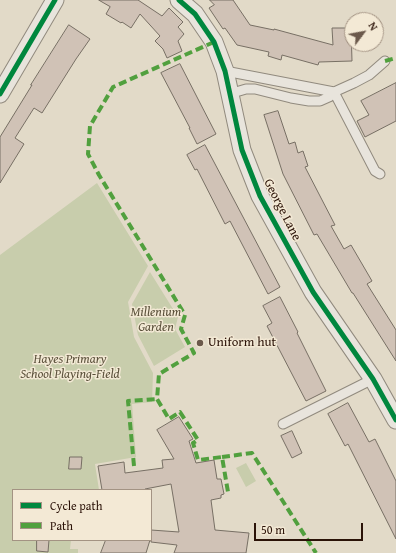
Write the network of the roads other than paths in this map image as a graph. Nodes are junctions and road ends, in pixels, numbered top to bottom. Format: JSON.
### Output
{"nodes":[{"id":1,"x":55,"y":0,"type":"edge"},
{"id":2,"x":178,"y":0,"type":"edge"},
{"id":3,"x":385,"y":62,"type":"dead end"},
{"id":4,"x":224,"y":70,"type":"junction"},
{"id":5,"x":334,"y":92,"type":"junction"},
{"id":6,"x":0,"y":94,"type":"edge"},
{"id":7,"x":229,"y":94,"type":"junction"},
{"id":8,"x":380,"y":174,"type":"dead end"},
{"id":9,"x":372,"y":379,"type":"junction"},
{"id":10,"x":396,"y":420,"type":"edge"},
{"id":11,"x":283,"y":424,"type":"dead end"}],
"edges":[{"from":1,"to":6,"type":"street"},
{"from":2,"to":4,"type":"street","name":"George Lane"},
{"from":3,"to":5,"type":"lane"},
{"from":4,"to":5,"type":"lane"},
{"from":4,"to":7,"type":"street","name":"George Lane"},
{"from":5,"to":7,"type":"lane"},
{"from":5,"to":8,"type":"lane"},
{"from":7,"to":9,"type":"street","name":"George Lane"},
{"from":9,"to":10,"type":"street","name":"George Lane"},
{"from":9,"to":11,"type":"lane"}]}
